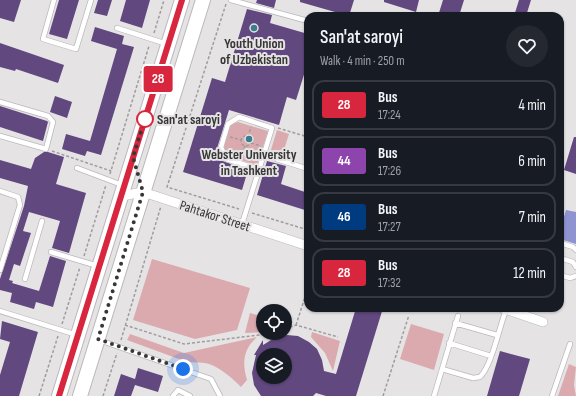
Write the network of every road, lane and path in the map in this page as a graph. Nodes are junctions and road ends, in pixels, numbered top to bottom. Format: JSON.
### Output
{"nodes":[{"id":1,"x":54,"y":0,"type":"edge"},
{"id":2,"x":91,"y":0,"type":"edge"},
{"id":3,"x":164,"y":0,"type":"edge"},
{"id":4,"x":182,"y":0,"type":"edge"},
{"id":5,"x":202,"y":0,"type":"edge"},
{"id":6,"x":228,"y":0,"type":"edge"},
{"id":7,"x":231,"y":0,"type":"edge"},
{"id":8,"x":304,"y":20,"type":"edge"},
{"id":9,"x":117,"y":28,"type":"dead end"},
{"id":10,"x":151,"y":40,"type":"junction"},
{"id":11,"x":168,"y":45,"type":"junction"},
{"id":12,"x":0,"y":102,"type":"edge"},
{"id":13,"x":253,"y":122,"type":"junction"},
{"id":14,"x":278,"y":127,"type":"dead end"},
{"id":15,"x":224,"y":135,"type":"junction"},
{"id":16,"x":0,"y":136,"type":"edge"},
{"id":17,"x":304,"y":136,"type":"edge"},
{"id":18,"x":248,"y":137,"type":"junction"},
{"id":19,"x":242,"y":140,"type":"junction"},
{"id":20,"x":251,"y":143,"type":"junction"},
{"id":21,"x":245,"y":146,"type":"junction"},
{"id":22,"x":266,"y":148,"type":"junction"},
{"id":23,"x":46,"y":149,"type":"junction"},
{"id":24,"x":264,"y":155,"type":"junction"},
{"id":25,"x":133,"y":157,"type":"junction"},
{"id":26,"x":240,"y":163,"type":"junction"},
{"id":27,"x":304,"y":167,"type":"edge"},
{"id":28,"x":77,"y":168,"type":"dead end"},
{"id":29,"x":259,"y":168,"type":"junction"},
{"id":30,"x":110,"y":171,"type":"junction"},
{"id":31,"x":108,"y":180,"type":"junction"},
{"id":32,"x":0,"y":190,"type":"edge"},
{"id":33,"x":123,"y":191,"type":"junction"},
{"id":34,"x":143,"y":192,"type":"junction"},
{"id":35,"x":246,"y":211,"type":"junction"},
{"id":36,"x":156,"y":219,"type":"dead end"},
{"id":37,"x":42,"y":221,"type":"dead end"},
{"id":38,"x":242,"y":224,"type":"junction"},
{"id":39,"x":112,"y":225,"type":"junction"},
{"id":40,"x":304,"y":229,"type":"edge"},
{"id":41,"x":564,"y":244,"type":"edge"},
{"id":42,"x":304,"y":245,"type":"edge"},
{"id":43,"x":576,"y":250,"type":"edge"},
{"id":44,"x":51,"y":252,"type":"dead end"},
{"id":45,"x":564,"y":259,"type":"edge"},
{"id":46,"x":82,"y":261,"type":"junction"},
{"id":47,"x":575,"y":262,"type":"edge"},
{"id":48,"x":100,"y":266,"type":"junction"},
{"id":49,"x":0,"y":269,"type":"edge"},
{"id":50,"x":576,"y":276,"type":"edge"},
{"id":51,"x":564,"y":277,"type":"edge"},
{"id":52,"x":25,"y":279,"type":"dead end"},
{"id":53,"x":304,"y":300,"type":"edge"},
{"id":54,"x":0,"y":311,"type":"edge"},
{"id":55,"x":504,"y":312,"type":"edge"},
{"id":56,"x":516,"y":312,"type":"edge"},
{"id":57,"x":409,"y":315,"type":"dead end"},
{"id":58,"x":458,"y":316,"type":"dead end"},
{"id":59,"x":543,"y":322,"type":"dead end"},
{"id":60,"x":456,"y":323,"type":"junction"},
{"id":61,"x":125,"y":325,"type":"junction"},
{"id":62,"x":296,"y":325,"type":"junction"},
{"id":63,"x":292,"y":327,"type":"edge"},
{"id":64,"x":60,"y":330,"type":"junction"},
{"id":65,"x":78,"y":335,"type":"junction"},
{"id":66,"x":256,"y":335,"type":"edge"},
{"id":67,"x":497,"y":335,"type":"junction"},
{"id":68,"x":338,"y":337,"type":"dead end"},
{"id":69,"x":98,"y":339,"type":"junction"},
{"id":70,"x":449,"y":343,"type":"junction"},
{"id":71,"x":570,"y":344,"type":"dead end"},
{"id":72,"x":119,"y":346,"type":"junction"},
{"id":73,"x":491,"y":356,"type":"junction"},
{"id":74,"x":442,"y":368,"type":"junction"},
{"id":75,"x":39,"y":396,"type":"edge"},
{"id":76,"x":59,"y":396,"type":"edge"},
{"id":77,"x":80,"y":396,"type":"edge"},
{"id":78,"x":103,"y":396,"type":"edge"},
{"id":79,"x":173,"y":396,"type":"edge"},
{"id":80,"x":190,"y":396,"type":"edge"},
{"id":81,"x":220,"y":396,"type":"edge"},
{"id":82,"x":383,"y":396,"type":"edge"},
{"id":83,"x":434,"y":396,"type":"edge"},
{"id":84,"x":552,"y":396,"type":"edge"}],
"edges":[{"from":1,"to":2,"type":"lane"},
{"from":3,"to":10,"type":"path"},
{"from":4,"to":11,"type":"main road"},
{"from":5,"to":34,"type":"main road"},
{"from":6,"to":35,"type":"path"},
{"from":7,"to":8,"type":"lane"},
{"from":9,"to":10,"type":"lane"},
{"from":10,"to":11,"type":"lane"},
{"from":10,"to":30,"type":"path"},
{"from":11,"to":25,"type":"main road"},
{"from":12,"to":23,"type":"lane"},
{"from":13,"to":15,"type":"lane"},
{"from":13,"to":18,"type":"path"},
{"from":13,"to":22,"type":"lane"},
{"from":14,"to":17,"type":"path"},
{"from":15,"to":19,"type":"path"},
{"from":15,"to":26,"type":"lane"},
{"from":16,"to":23,"type":"lane"},
{"from":18,"to":19,"type":"path"},
{"from":18,"to":20,"type":"path"},
{"from":19,"to":21,"type":"path"},
{"from":20,"to":21,"type":"path"},
{"from":20,"to":22,"type":"path"},
{"from":21,"to":26,"type":"path"},
{"from":22,"to":24,"type":"lane"},
{"from":23,"to":30,"type":"path"},
{"from":24,"to":27,"type":"lane"},
{"from":24,"to":29,"type":"lane"},
{"from":25,"to":33,"type":"main road"},
{"from":25,"to":34,"type":"main road"},
{"from":26,"to":29,"type":"lane"},
{"from":28,"to":31,"type":"lane"},
{"from":29,"to":35,"type":"lane"},
{"from":30,"to":31,"type":"path"},
{"from":31,"to":33,"type":"lane"},
{"from":31,"to":46,"type":"path"},
{"from":32,"to":49,"type":"lane"},
{"from":33,"to":34,"type":"street","name":"Pahtakor Street"},
{"from":33,"to":39,"type":"main road"},
{"from":34,"to":38,"type":"street","name":"Pahtakor Street"},
{"from":34,"to":69,"type":"main road"},
{"from":35,"to":38,"type":"lane"},
{"from":35,"to":40,"type":"path"},
{"from":36,"to":61,"type":"path"},
{"from":37,"to":52,"type":"lane"},
{"from":38,"to":42,"type":"street","name":"Pahtakor Street"},
{"from":39,"to":48,"type":"main road"},
{"from":39,"to":69,"type":"main road"},
{"from":41,"to":43,"type":"lane"},
{"from":44,"to":46,"type":"lane"},
{"from":45,"to":47,"type":"lane"},
{"from":46,"to":48,"type":"lane"},
{"from":46,"to":64,"type":"path"},
{"from":48,"to":65,"type":"main road"},
{"from":50,"to":51,"type":"lane"},
{"from":53,"to":62,"type":"path"},
{"from":54,"to":64,"type":"lane"},
{"from":55,"to":67,"type":"lane"},
{"from":56,"to":59,"type":"street"},
{"from":57,"to":82,"type":"path"},
{"from":58,"to":60,"type":"lane"},
{"from":60,"to":67,"type":"lane"},
{"from":60,"to":70,"type":"lane"},
{"from":61,"to":66,"type":"path"},
{"from":61,"to":72,"type":"path"},
{"from":62,"to":63,"type":"path"},
{"from":62,"to":68,"type":"path"},
{"from":64,"to":65,"type":"lane"},
{"from":64,"to":75,"type":"path"},
{"from":65,"to":76,"type":"main road"},
{"from":67,"to":73,"type":"lane"},
{"from":69,"to":72,"type":"lane"},
{"from":69,"to":77,"type":"main road"},
{"from":70,"to":73,"type":"lane"},
{"from":70,"to":74,"type":"lane"},
{"from":71,"to":84,"type":"lane"},
{"from":72,"to":78,"type":"path"},
{"from":72,"to":81,"type":"lane"},
{"from":73,"to":74,"type":"lane"},
{"from":74,"to":83,"type":"lane"},
{"from":79,"to":80,"type":"lane"}]}
